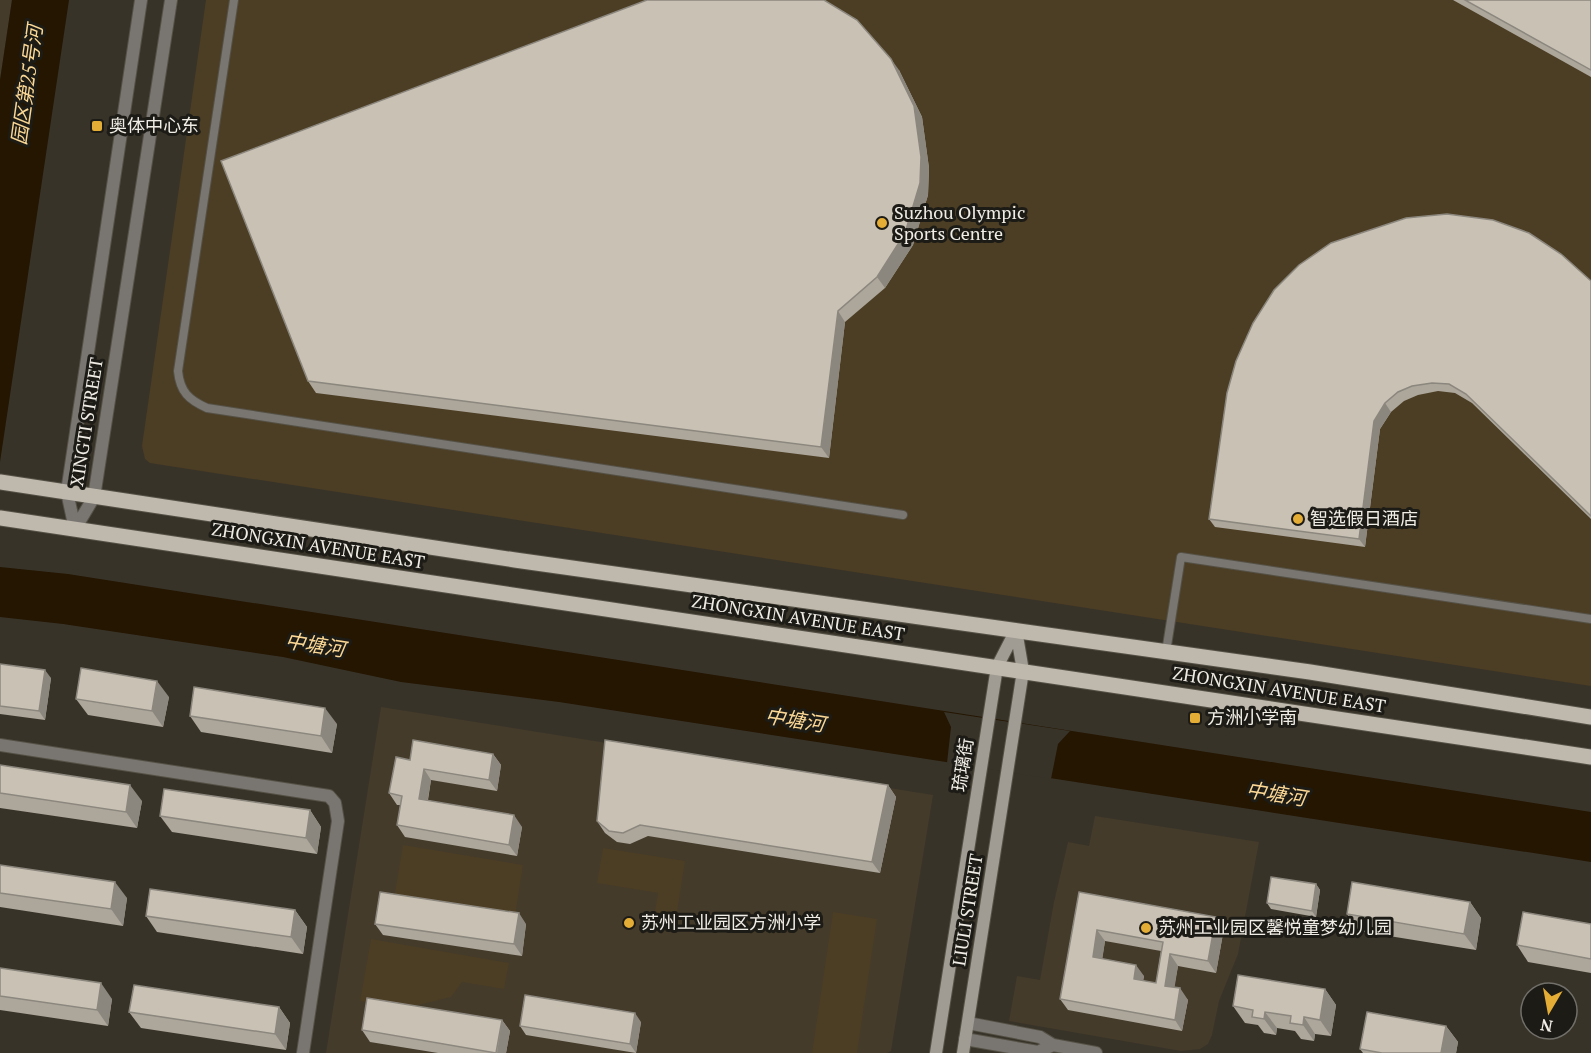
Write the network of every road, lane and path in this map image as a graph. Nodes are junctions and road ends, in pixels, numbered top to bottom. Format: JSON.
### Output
{"nodes":[{"id":1,"x":141,"y":0,"type":"edge"},
{"id":2,"x":171,"y":0,"type":"edge"},
{"id":3,"x":234,"y":0,"type":"edge"},
{"id":4,"x":1,"y":483,"type":"edge"},
{"id":5,"x":67,"y":492,"type":"junction"},
{"id":6,"x":94,"y":497,"type":"junction"},
{"id":7,"x":903,"y":515,"type":"dead end"},
{"id":8,"x":0,"y":518,"type":"edge"},
{"id":9,"x":75,"y":529,"type":"junction"},
{"id":10,"x":1591,"y":619,"type":"edge"},
{"id":11,"x":1016,"y":630,"type":"junction"},
{"id":12,"x":1166,"y":652,"type":"junction"},
{"id":13,"x":997,"y":667,"type":"junction"},
{"id":14,"x":1023,"y":671,"type":"junction"},
{"id":15,"x":1591,"y":717,"type":"edge"},
{"id":16,"x":0,"y":745,"type":"edge"},
{"id":17,"x":1591,"y":757,"type":"edge"},
{"id":18,"x":968,"y":1023,"type":"junction"},
{"id":19,"x":1040,"y":1037,"type":"junction"},
{"id":20,"x":965,"y":1039,"type":"junction"},
{"id":21,"x":1053,"y":1045,"type":"junction"},
{"id":22,"x":303,"y":1053,"type":"edge"},
{"id":23,"x":936,"y":1053,"type":"edge"},
{"id":24,"x":963,"y":1053,"type":"edge"},
{"id":25,"x":1038,"y":1053,"type":"edge"},
{"id":26,"x":1096,"y":1053,"type":"edge"}],
"edges":[{"from":1,"to":5,"type":"street","name":"XINGTI STREET"},
{"from":2,"to":6,"type":"street","name":"XINGTI STREET"},
{"from":3,"to":7,"type":"lane"},
{"from":4,"to":5,"type":"main road","name":"ZHONGXIN AVENUE EAST"},
{"from":5,"to":6,"type":"main road","name":"ZHONGXIN AVENUE EAST"},
{"from":5,"to":9,"type":"street","name":"XINGTI STREET"},
{"from":6,"to":9,"type":"street","name":"XINGTI STREET"},
{"from":6,"to":11,"type":"main road","name":"ZHONGXIN AVENUE EAST"},
{"from":8,"to":9,"type":"main road","name":"ZHONGXIN AVENUE EAST"},
{"from":9,"to":13,"type":"main road","name":"ZHONGXIN AVENUE EAST"},
{"from":10,"to":12,"type":"lane"},
{"from":11,"to":12,"type":"main road","name":"ZHONGXIN AVENUE EAST"},
{"from":11,"to":13,"type":"main road","name":"琉璃街"},
{"from":11,"to":14,"type":"main road"},
{"from":12,"to":15,"type":"main road","name":"ZHONGXIN AVENUE EAST"},
{"from":13,"to":14,"type":"main road","name":"ZHONGXIN AVENUE EAST"},
{"from":13,"to":23,"type":"main road","name":"琉璃街"},
{"from":14,"to":17,"type":"main road","name":"ZHONGXIN AVENUE EAST"},
{"from":14,"to":18,"type":"main road","name":"LIULI STREET"},
{"from":16,"to":22,"type":"street"},
{"from":18,"to":19,"type":"street"},
{"from":18,"to":20,"type":"main road","name":"LIULI STREET"},
{"from":19,"to":21,"type":"street"},
{"from":19,"to":25,"type":"street"},
{"from":20,"to":24,"type":"main road","name":"LIULI STREET"},
{"from":20,"to":25,"type":"street"},
{"from":21,"to":25,"type":"street"},
{"from":21,"to":26,"type":"street"}]}
